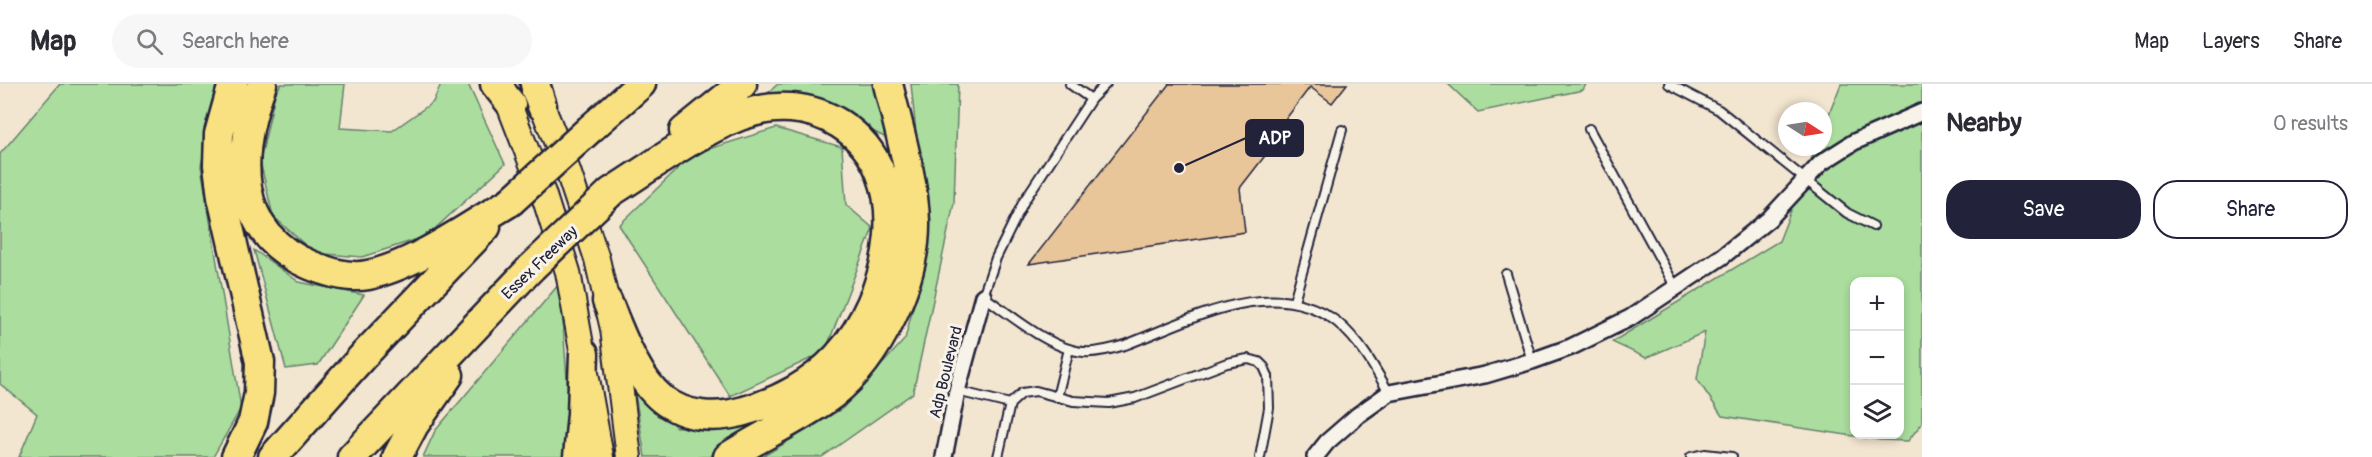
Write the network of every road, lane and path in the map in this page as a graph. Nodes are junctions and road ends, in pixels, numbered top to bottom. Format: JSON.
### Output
{"nodes":[{"id":1,"x":233,"y":84,"type":"edge"},
{"id":2,"x":262,"y":84,"type":"edge"},
{"id":3,"x":612,"y":84,"type":"edge"},
{"id":4,"x":641,"y":84,"type":"edge"},
{"id":5,"x":742,"y":84,"type":"edge"},
{"id":6,"x":888,"y":84,"type":"edge"},
{"id":7,"x":1070,"y":84,"type":"edge"},
{"id":8,"x":1106,"y":84,"type":"edge"},
{"id":9,"x":1669,"y":84,"type":"edge"},
{"id":10,"x":519,"y":91,"type":"edge"},
{"id":11,"x":1091,"y":99,"type":"junction"},
{"id":12,"x":1922,"y":112,"type":"edge"},
{"id":13,"x":587,"y":121,"type":"junction"},
{"id":14,"x":1589,"y":129,"type":"dead end"},
{"id":15,"x":1342,"y":130,"type":"dead end"},
{"id":16,"x":1804,"y":180,"type":"junction"},
{"id":17,"x":611,"y":192,"type":"junction"},
{"id":18,"x":510,"y":202,"type":"junction"},
{"id":19,"x":1873,"y":226,"type":"dead end"},
{"id":20,"x":1506,"y":274,"type":"dead end"},
{"id":21,"x":1676,"y":288,"type":"junction"},
{"id":22,"x":503,"y":296,"type":"junction"},
{"id":23,"x":983,"y":296,"type":"junction"},
{"id":24,"x":607,"y":301,"type":"junction"},
{"id":25,"x":1294,"y":301,"type":"junction"},
{"id":26,"x":1070,"y":349,"type":"junction"},
{"id":27,"x":584,"y":354,"type":"junction"},
{"id":28,"x":1532,"y":362,"type":"junction"},
{"id":29,"x":957,"y":392,"type":"junction"},
{"id":30,"x":1389,"y":393,"type":"junction"},
{"id":31,"x":1057,"y":397,"type":"junction"},
{"id":32,"x":1010,"y":404,"type":"junction"},
{"id":33,"x":236,"y":457,"type":"edge"},
{"id":34,"x":273,"y":457,"type":"edge"},
{"id":35,"x":352,"y":457,"type":"edge"},
{"id":36,"x":397,"y":457,"type":"edge"},
{"id":37,"x":578,"y":457,"type":"edge"},
{"id":38,"x":601,"y":457,"type":"edge"},
{"id":39,"x":629,"y":457,"type":"edge"},
{"id":40,"x":728,"y":457,"type":"edge"},
{"id":41,"x":944,"y":457,"type":"edge"},
{"id":42,"x":998,"y":457,"type":"edge"},
{"id":43,"x":1260,"y":457,"type":"edge"},
{"id":44,"x":1315,"y":457,"type":"edge"},
{"id":45,"x":1690,"y":457,"type":"edge"},
{"id":46,"x":1732,"y":457,"type":"edge"}],
"edges":[{"from":1,"to":33,"type":"highway"},
{"from":2,"to":18,"type":"highway"},
{"from":3,"to":13,"type":"highway"},
{"from":4,"to":13,"type":"highway"},
{"from":5,"to":17,"type":"highway","name":"Essex Freeway"},
{"from":6,"to":40,"type":"highway"},
{"from":7,"to":11,"type":"lane"},
{"from":8,"to":11,"type":"lane"},
{"from":9,"to":16,"type":"lane"},
{"from":10,"to":24,"type":"main road"},
{"from":10,"to":27,"type":"main road"},
{"from":11,"to":23,"type":"lane"},
{"from":12,"to":16,"type":"street"},
{"from":13,"to":18,"type":"highway","bridge":true},
{"from":14,"to":21,"type":"lane"},
{"from":15,"to":25,"type":"lane"},
{"from":16,"to":19,"type":"lane"},
{"from":16,"to":21,"type":"street"},
{"from":17,"to":22,"type":"highway","name":"Essex Freeway","bridge":true},
{"from":17,"to":24,"type":"highway"},
{"from":18,"to":34,"type":"highway"},
{"from":20,"to":28,"type":"lane"},
{"from":21,"to":28,"type":"street"},
{"from":22,"to":35,"type":"highway","name":"Essex Freeway"},
{"from":22,"to":36,"type":"highway"},
{"from":23,"to":26,"type":"lane"},
{"from":23,"to":29,"type":"street","name":"Adp Boulevard"},
{"from":24,"to":39,"type":"main road"},
{"from":25,"to":26,"type":"lane"},
{"from":25,"to":30,"type":"lane"},
{"from":26,"to":31,"type":"lane"},
{"from":27,"to":37,"type":"highway"},
{"from":27,"to":38,"type":"main road"},
{"from":28,"to":30,"type":"street"},
{"from":29,"to":32,"type":"lane"},
{"from":29,"to":41,"type":"street","name":"Adp Boulevard"},
{"from":30,"to":44,"type":"street"},
{"from":31,"to":32,"type":"lane"},
{"from":31,"to":43,"type":"lane"},
{"from":32,"to":42,"type":"lane"},
{"from":45,"to":46,"type":"lane"}]}
